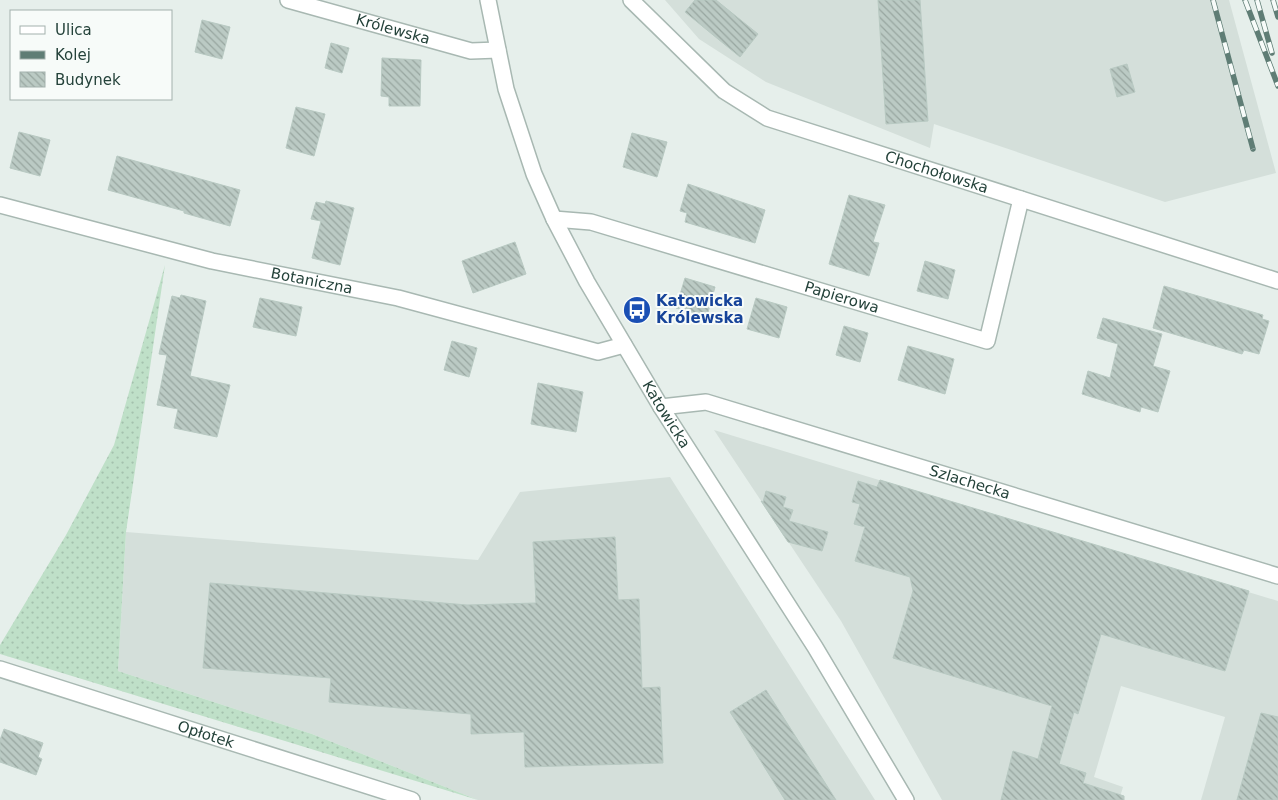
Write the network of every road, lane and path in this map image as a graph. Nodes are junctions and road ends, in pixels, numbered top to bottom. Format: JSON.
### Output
{"nodes":[{"id":1,"x":288,"y":0,"type":"edge"},
{"id":2,"x":488,"y":0,"type":"edge"},
{"id":3,"x":631,"y":0,"type":"edge"},
{"id":4,"x":498,"y":50,"type":"junction"},
{"id":5,"x":1021,"y":199,"type":"junction"},
{"id":6,"x":0,"y":205,"type":"edge"},
{"id":7,"x":554,"y":219,"type":"junction"},
{"id":8,"x":1278,"y":281,"type":"edge"},
{"id":9,"x":624,"y":345,"type":"junction"},
{"id":10,"x":661,"y":407,"type":"junction"},
{"id":11,"x":1278,"y":576,"type":"edge"},
{"id":12,"x":0,"y":669,"type":"edge"},
{"id":13,"x":412,"y":800,"type":"edge"},
{"id":14,"x":906,"y":800,"type":"edge"}],
"edges":[{"from":1,"to":4,"type":"street","name":"Królewska"},
{"from":2,"to":4,"type":"street","name":"Katowicka"},
{"from":3,"to":5,"type":"street","name":"Chochołowska"},
{"from":4,"to":7,"type":"street","name":"Katowicka"},
{"from":5,"to":7,"type":"street","name":"Papierowa"},
{"from":5,"to":8,"type":"street","name":"Chochołowska"},
{"from":6,"to":9,"type":"street","name":"Botaniczna"},
{"from":7,"to":9,"type":"street","name":"Katowicka"},
{"from":9,"to":10,"type":"street","name":"Katowicka"},
{"from":10,"to":11,"type":"street","name":"Szlachecka"},
{"from":10,"to":14,"type":"street","name":"Katowicka"},
{"from":12,"to":13,"type":"street","name":"Opłotek"}]}
